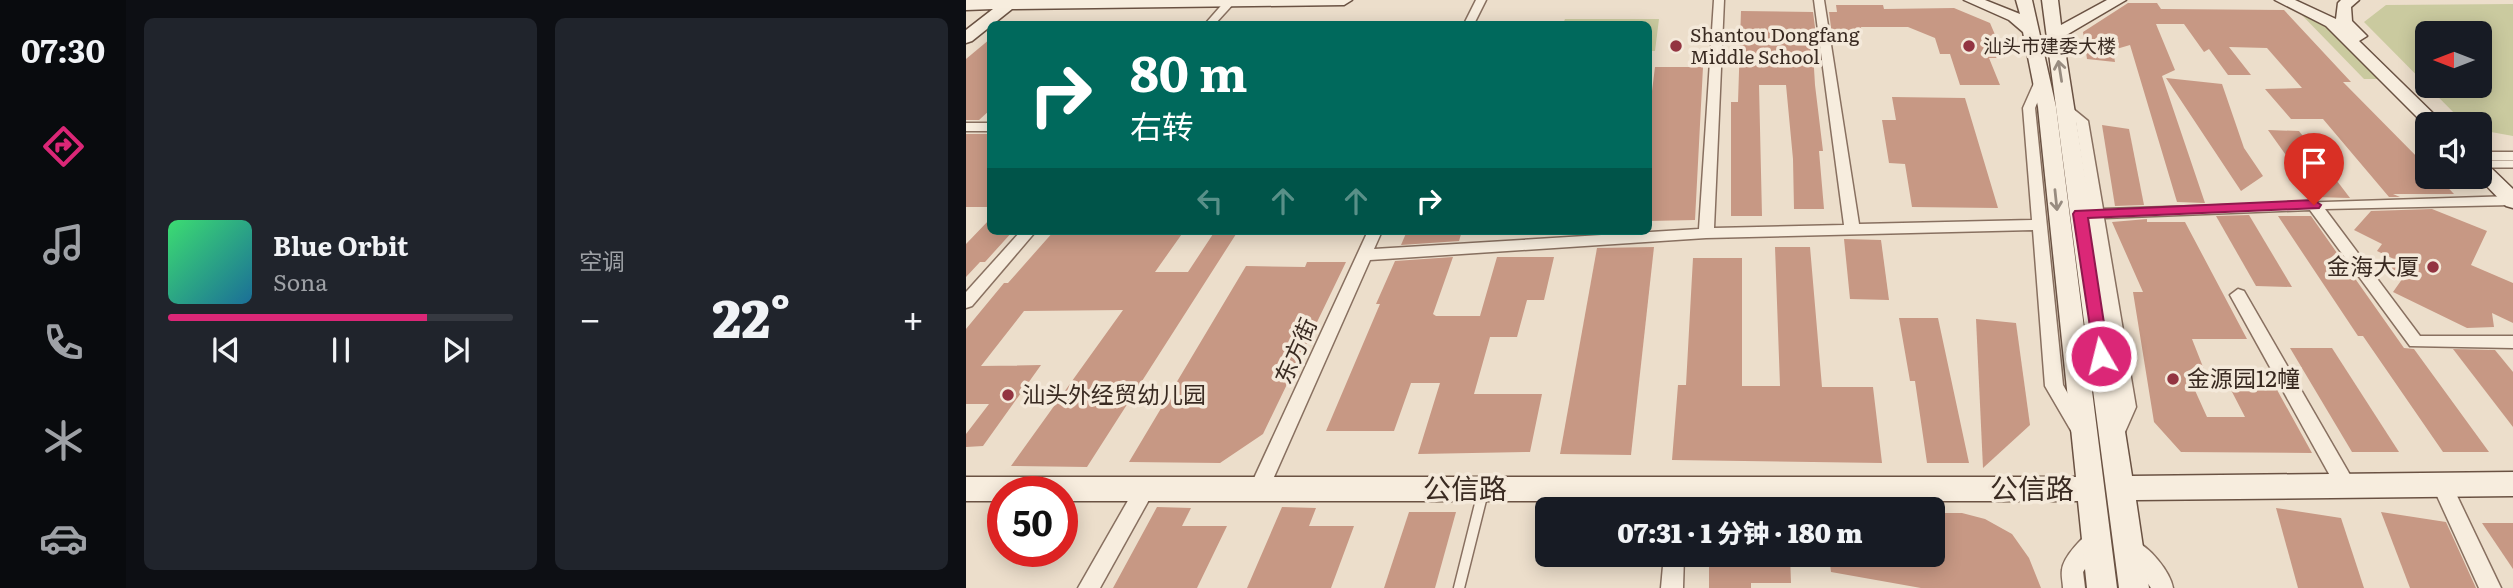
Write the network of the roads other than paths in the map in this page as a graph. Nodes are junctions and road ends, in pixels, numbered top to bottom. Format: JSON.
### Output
{"nodes":[{"id":1,"x":1344,"y":0,"type":"edge"},
{"id":2,"x":1480,"y":0,"type":"edge"},
{"id":3,"x":1719,"y":0,"type":"edge"},
{"id":4,"x":1819,"y":0,"type":"edge"},
{"id":5,"x":1972,"y":0,"type":"edge"},
{"id":6,"x":2024,"y":0,"type":"edge"},
{"id":7,"x":2050,"y":0,"type":"edge"},
{"id":8,"x":2118,"y":0,"type":"edge"},
{"id":9,"x":2283,"y":0,"type":"edge"},
{"id":10,"x":2351,"y":0,"type":"edge"},
{"id":11,"x":1231,"y":1,"type":"edge"},
{"id":12,"x":1016,"y":2,"type":"edge"},
{"id":13,"x":966,"y":5,"type":"edge"},
{"id":14,"x":990,"y":21,"type":"edge"},
{"id":15,"x":997,"y":21,"type":"edge"},
{"id":16,"x":1213,"y":21,"type":"edge"},
{"id":17,"x":1470,"y":21,"type":"edge"},
{"id":18,"x":987,"y":23,"type":"edge"},
{"id":19,"x":987,"y":30,"type":"edge"},
{"id":20,"x":2033,"y":32,"type":"junction"},
{"id":21,"x":2054,"y":35,"type":"junction"},
{"id":22,"x":966,"y":38,"type":"edge"},
{"id":23,"x":966,"y":47,"type":"edge"},
{"id":24,"x":2423,"y":112,"type":"edge"},
{"id":25,"x":2436,"y":112,"type":"edge"},
{"id":26,"x":966,"y":127,"type":"edge"},
{"id":27,"x":987,"y":127,"type":"edge"},
{"id":28,"x":2060,"y":145,"type":"junction"},
{"id":29,"x":2513,"y":156,"type":"edge"},
{"id":30,"x":2492,"y":159,"type":"edge"},
{"id":31,"x":2492,"y":162,"type":"edge"},
{"id":32,"x":2513,"y":164,"type":"edge"},
{"id":33,"x":2492,"y":172,"type":"edge"},
{"id":34,"x":2513,"y":196,"type":"edge"},
{"id":35,"x":2314,"y":205,"type":"junction"},
{"id":36,"x":2088,"y":214,"type":"junction"},
{"id":37,"x":2038,"y":225,"type":"junction"},
{"id":38,"x":1853,"y":229,"type":"junction"},
{"id":39,"x":1706,"y":233,"type":"junction"},
{"id":40,"x":1025,"y":235,"type":"edge"},
{"id":41,"x":1373,"y":235,"type":"edge"},
{"id":42,"x":2040,"y":251,"type":"junction"},
{"id":43,"x":1364,"y":255,"type":"junction"},
{"id":44,"x":2087,"y":259,"type":"junction"},
{"id":45,"x":2063,"y":269,"type":"junction"},
{"id":46,"x":2105,"y":274,"type":"junction"},
{"id":47,"x":2238,"y":295,"type":"dead end"},
{"id":48,"x":966,"y":302,"type":"edge"},
{"id":49,"x":2513,"y":342,"type":"edge"},
{"id":50,"x":2084,"y":437,"type":"junction"},
{"id":51,"x":2113,"y":441,"type":"junction"},
{"id":52,"x":2513,"y":484,"type":"edge"},
{"id":53,"x":2442,"y":485,"type":"junction"},
{"id":54,"x":2346,"y":486,"type":"junction"},
{"id":55,"x":2120,"y":488,"type":"junction"},
{"id":56,"x":966,"y":489,"type":"edge"},
{"id":57,"x":1145,"y":489,"type":"junction"},
{"id":58,"x":1259,"y":489,"type":"junction"},
{"id":59,"x":1484,"y":489,"type":"junction"},
{"id":60,"x":2091,"y":489,"type":"junction"},
{"id":61,"x":1638,"y":497,"type":"edge"},
{"id":62,"x":1760,"y":497,"type":"edge"},
{"id":63,"x":2096,"y":538,"type":"junction"},
{"id":64,"x":2128,"y":543,"type":"junction"},
{"id":65,"x":1673,"y":567,"type":"edge"},
{"id":66,"x":1089,"y":588,"type":"edge"},
{"id":67,"x":1459,"y":588,"type":"edge"},
{"id":68,"x":1672,"y":588,"type":"edge"},
{"id":69,"x":2074,"y":588,"type":"edge"},
{"id":70,"x":2102,"y":588,"type":"edge"},
{"id":71,"x":2134,"y":588,"type":"edge"},
{"id":72,"x":2162,"y":588,"type":"edge"},
{"id":73,"x":2490,"y":588,"type":"edge"}],
"edges":[{"from":1,"to":11,"type":"main road"},
{"from":2,"to":17,"type":"street"},
{"from":3,"to":39,"type":"street"},
{"from":4,"to":38,"type":"street"},
{"from":5,"to":20,"type":"main road"},
{"from":6,"to":20,"type":"main road"},
{"from":7,"to":21,"type":"main road"},
{"from":8,"to":21,"type":"main road"},
{"from":9,"to":24,"type":"street"},
{"from":10,"to":25,"type":"main road"},
{"from":11,"to":12,"type":"main road"},
{"from":11,"to":16,"type":"street"},
{"from":12,"to":13,"type":"main road"},
{"from":12,"to":14,"type":"main road"},
{"from":12,"to":15,"type":"main road"},
{"from":18,"to":22,"type":"main road"},
{"from":19,"to":23,"type":"main road"},
{"from":20,"to":28,"type":"main road"},
{"from":28,"to":21,"type":"main road","one_way":true},
{"from":26,"to":27,"type":"street"},
{"from":28,"to":36,"type":"main road"},
{"from":28,"to":37,"type":"street"},
{"from":28,"to":45,"type":"main road","one_way":true},
{"from":29,"to":30,"type":"street"},
{"from":31,"to":32,"type":"lane"},
{"from":33,"to":34,"type":"main road"},
{"from":34,"to":35,"type":"street"},
{"from":35,"to":36,"type":"street"},
{"from":35,"to":49,"type":"street"},
{"from":36,"to":44,"type":"main road"},
{"from":36,"to":46,"type":"street"},
{"from":37,"to":38,"type":"street"},
{"from":37,"to":42,"type":"street"},
{"from":38,"to":39,"type":"street"},
{"from":39,"to":43,"type":"street"},
{"from":40,"to":48,"type":"street"},
{"from":41,"to":43,"type":"street","name":"东方街"},
{"from":42,"to":45,"type":"street"},
{"from":42,"to":50,"type":"street"},
{"from":43,"to":58,"type":"street","name":"东方街"},
{"from":44,"to":46,"type":"street"},
{"from":44,"to":51,"type":"main road"},
{"from":45,"to":50,"type":"main road"},
{"from":46,"to":51,"type":"street"},
{"from":47,"to":54,"type":"street"},
{"from":50,"to":60,"type":"main road"},
{"from":51,"to":55,"type":"main road"},
{"from":52,"to":53,"type":"main road"},
{"from":53,"to":54,"type":"main road"},
{"from":53,"to":73,"type":"street"},
{"from":54,"to":55,"type":"main road"},
{"from":55,"to":64,"type":"main road"},
{"from":56,"to":57,"type":"main road","name":"公信路"},
{"from":57,"to":58,"type":"main road","name":"公信路"},
{"from":57,"to":66,"type":"street"},
{"from":58,"to":59,"type":"main road","name":"公信路"},
{"from":59,"to":61,"type":"main road","name":"公信路"},
{"from":59,"to":67,"type":"lane"},
{"from":60,"to":62,"type":"main road","name":"公信路"},
{"from":60,"to":63,"type":"main road"},
{"from":63,"to":69,"type":"street"},
{"from":63,"to":70,"type":"main road"},
{"from":64,"to":71,"type":"main road"},
{"from":64,"to":72,"type":"street"},
{"from":65,"to":68,"type":"street"}]}
